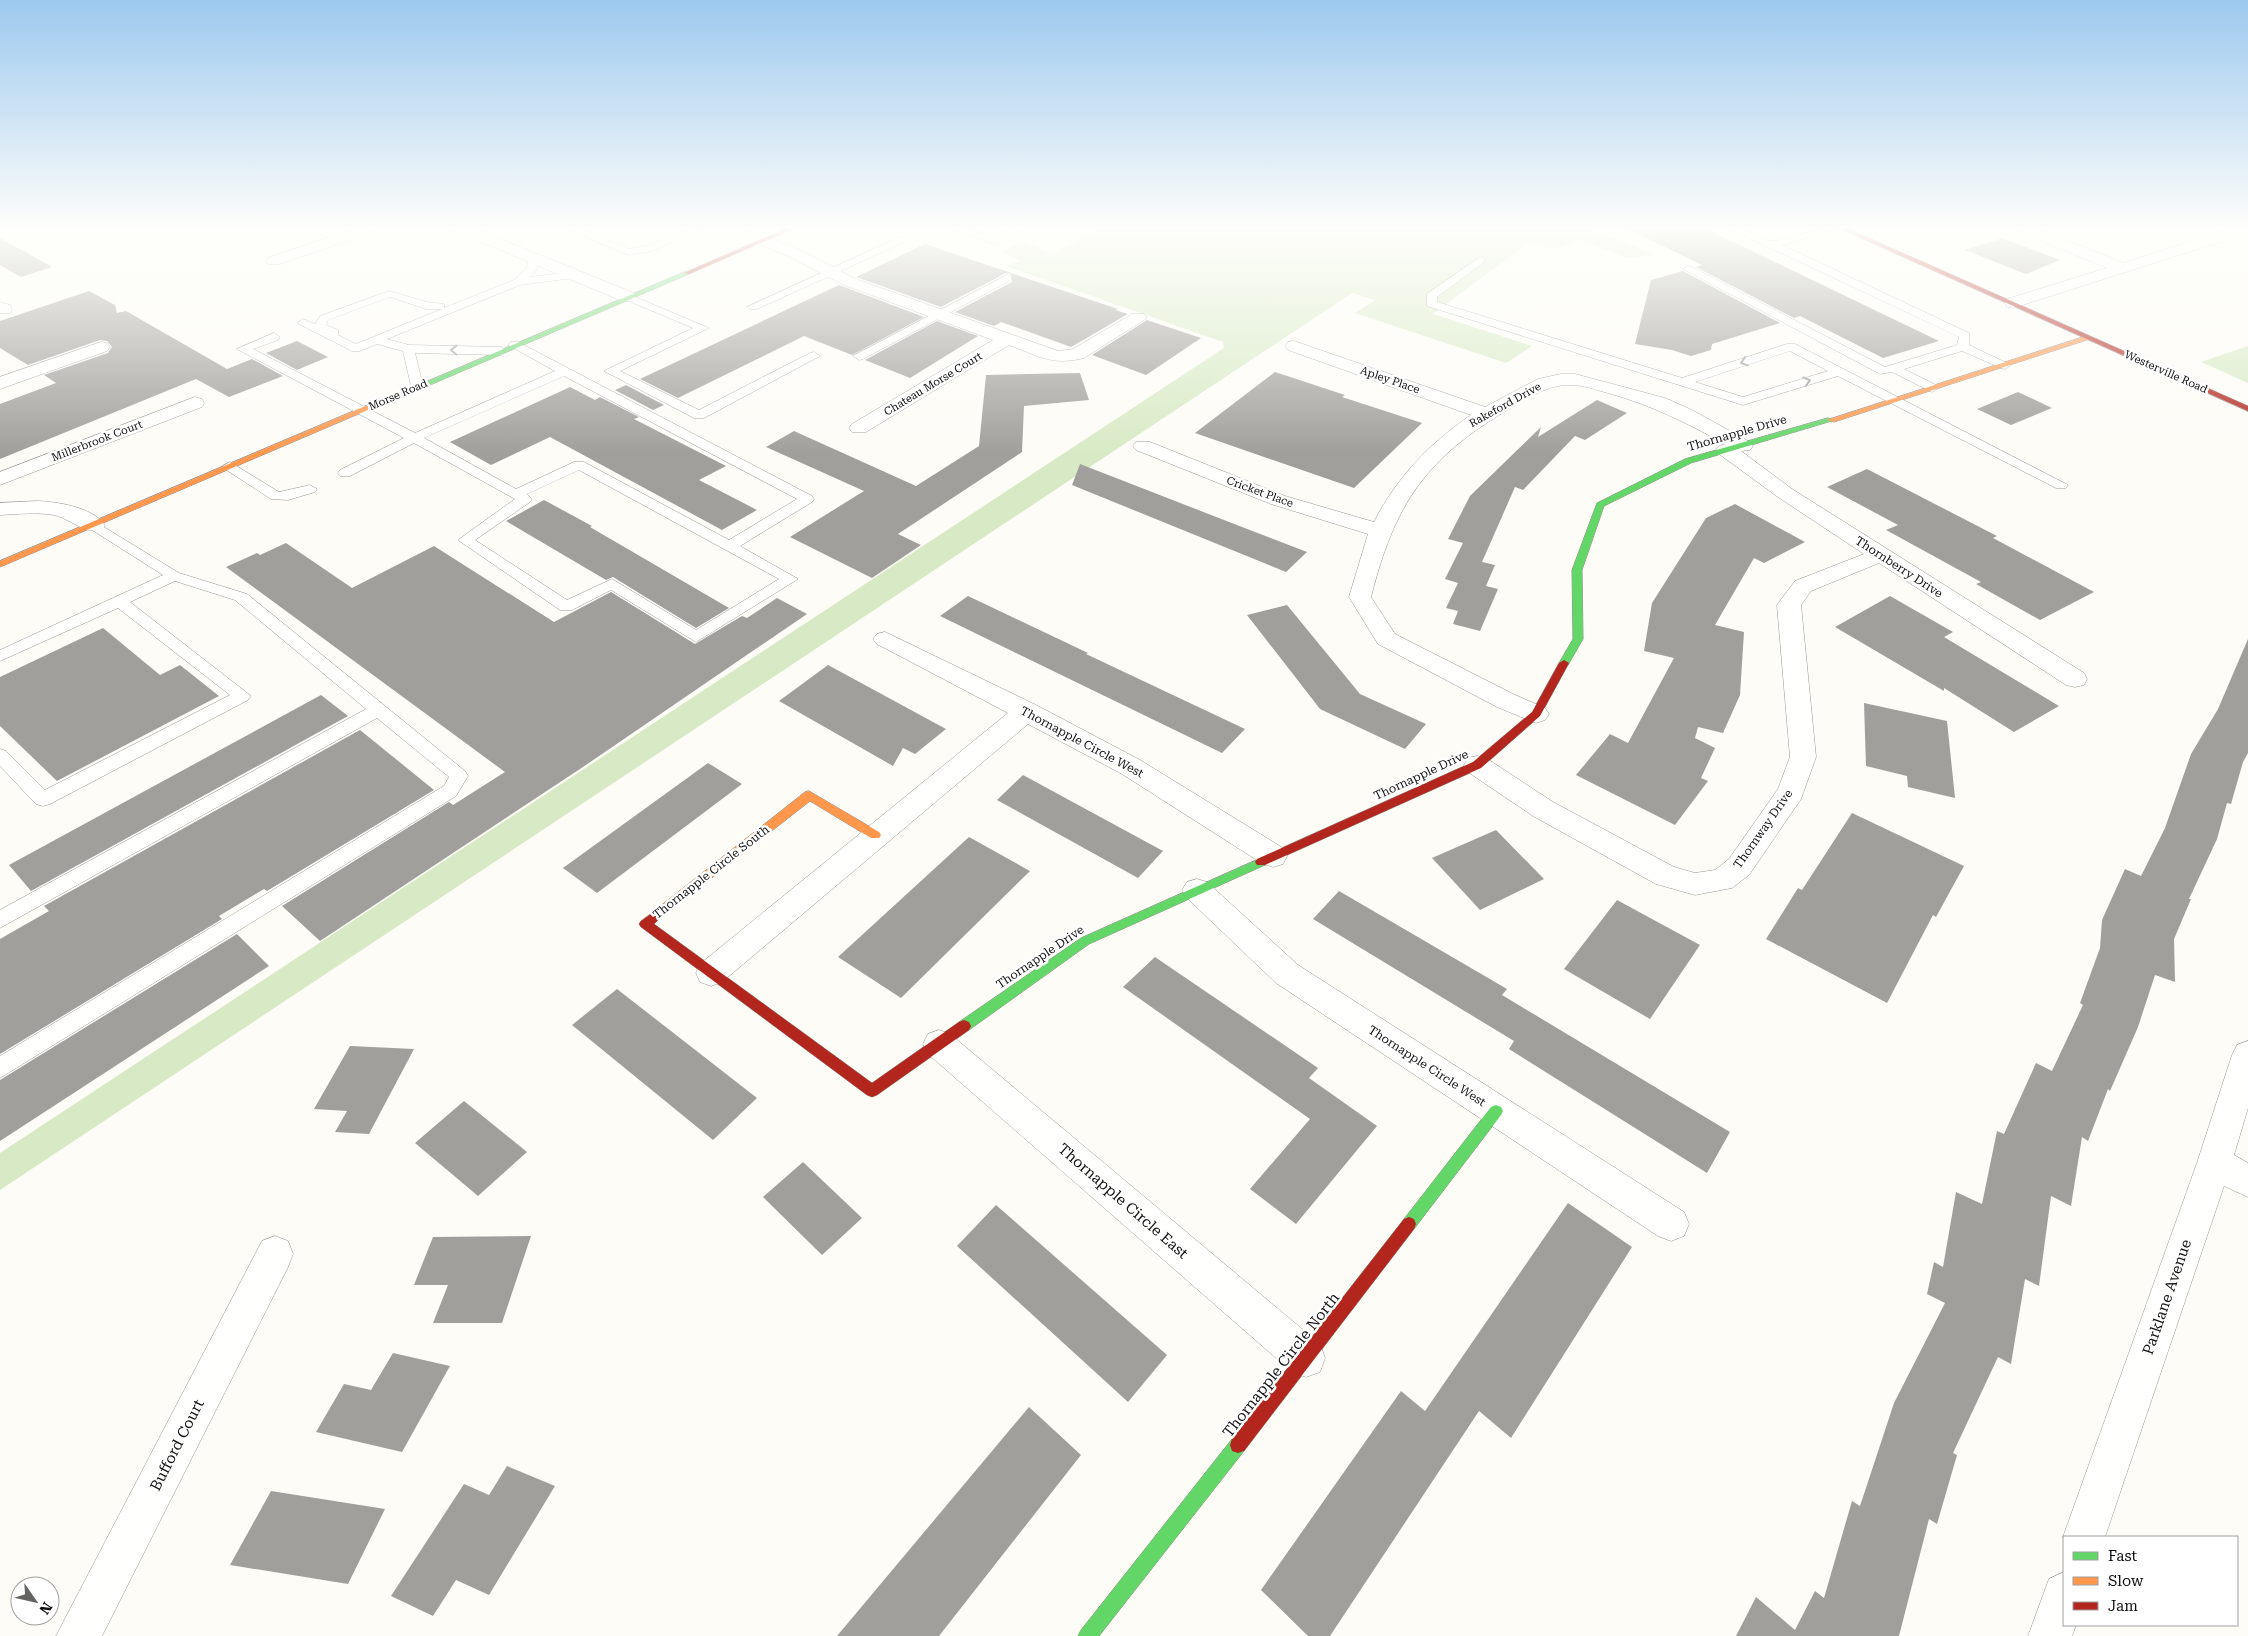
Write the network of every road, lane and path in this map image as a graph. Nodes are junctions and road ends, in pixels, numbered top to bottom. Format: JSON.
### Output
{"nodes":[{"id":1,"x":355,"y":302,"type":"edge"},
{"id":2,"x":366,"y":302,"type":"edge"},
{"id":3,"x":416,"y":302,"type":"edge"},
{"id":4,"x":432,"y":302,"type":"edge"},
{"id":5,"x":460,"y":302,"type":"edge"},
{"id":6,"x":615,"y":302,"type":"edge"},
{"id":7,"x":641,"y":302,"type":"edge"},
{"id":8,"x":763,"y":302,"type":"edge"},
{"id":9,"x":906,"y":302,"type":"edge"},
{"id":10,"x":960,"y":302,"type":"edge"},
{"id":11,"x":1431,"y":302,"type":"edge"},
{"id":12,"x":1752,"y":302,"type":"edge"},
{"id":13,"x":1894,"y":302,"type":"edge"},
{"id":14,"x":2013,"y":303,"type":"edge"},
{"id":15,"x":753,"y":307,"type":"dead end"},
{"id":16,"x":444,"y":308,"type":"junction"},
{"id":17,"x":938,"y":314,"type":"junction"},
{"id":18,"x":1138,"y":318,"type":"dead end"},
{"id":19,"x":274,"y":337,"type":"dead end"},
{"id":20,"x":2089,"y":338,"type":"junction"},
{"id":21,"x":1007,"y":339,"type":"junction"},
{"id":22,"x":376,"y":340,"type":"junction"},
{"id":23,"x":1294,"y":346,"type":"dead end"},
{"id":24,"x":101,"y":347,"type":"dead end"},
{"id":25,"x":354,"y":347,"type":"junction"},
{"id":26,"x":1963,"y":347,"type":"junction"},
{"id":27,"x":507,"y":348,"type":"junction"},
{"id":28,"x":408,"y":349,"type":"junction"},
{"id":29,"x":814,"y":356,"type":"dead end"},
{"id":30,"x":859,"y":356,"type":"dead end"},
{"id":31,"x":2005,"y":365,"type":"junction"},
{"id":32,"x":1893,"y":368,"type":"junction"},
{"id":33,"x":564,"y":372,"type":"junction"},
{"id":34,"x":1838,"y":372,"type":"junction"},
{"id":35,"x":1683,"y":382,"type":"junction"},
{"id":36,"x":0,"y":383,"type":"edge"},
{"id":37,"x":417,"y":386,"type":"junction"},
{"id":38,"x":1932,"y":388,"type":"junction"},
{"id":39,"x":1896,"y":399,"type":"junction"},
{"id":40,"x":195,"y":403,"type":"dead end"},
{"id":41,"x":2248,"y":409,"type":"edge"},
{"id":42,"x":363,"y":410,"type":"junction"},
{"id":43,"x":1486,"y":414,"type":"junction"},
{"id":44,"x":859,"y":428,"type":"dead end"},
{"id":45,"x":414,"y":438,"type":"junction"},
{"id":46,"x":1142,"y":446,"type":"dead end"},
{"id":47,"x":1735,"y":448,"type":"junction"},
{"id":48,"x":230,"y":466,"type":"junction"},
{"id":49,"x":346,"y":473,"type":"dead end"},
{"id":50,"x":0,"y":479,"type":"edge"},
{"id":51,"x":2061,"y":485,"type":"dead end"},
{"id":52,"x":310,"y":489,"type":"dead end"},
{"id":53,"x":516,"y":494,"type":"junction"},
{"id":54,"x":0,"y":509,"type":"edge"},
{"id":55,"x":94,"y":524,"type":"junction"},
{"id":56,"x":1381,"y":531,"type":"junction"},
{"id":57,"x":729,"y":546,"type":"junction"},
{"id":58,"x":1880,"y":555,"type":"junction"},
{"id":59,"x":0,"y":564,"type":"edge"},
{"id":60,"x":174,"y":576,"type":"junction"},
{"id":61,"x":119,"y":601,"type":"junction"},
{"id":62,"x":885,"y":638,"type":"dead end"},
{"id":63,"x":0,"y":656,"type":"edge"},
{"id":64,"x":2075,"y":679,"type":"dead end"},
{"id":65,"x":378,"y":710,"type":"junction"},
{"id":66,"x":1027,"y":711,"type":"junction"},
{"id":67,"x":1536,"y":714,"type":"junction"},
{"id":68,"x":0,"y":755,"type":"edge"},
{"id":69,"x":1477,"y":765,"type":"junction"},
{"id":70,"x":875,"y":835,"type":"junction"},
{"id":71,"x":1273,"y":856,"type":"junction"},
{"id":72,"x":1196,"y":890,"type":"junction"},
{"id":73,"x":0,"y":920,"type":"edge"},
{"id":74,"x":710,"y":973,"type":"junction"},
{"id":75,"x":939,"y":1044,"type":"junction"},
{"id":76,"x":2248,"y":1055,"type":"edge"},
{"id":77,"x":0,"y":1068,"type":"edge"},
{"id":78,"x":1496,"y":1111,"type":"junction"},
{"id":79,"x":2214,"y":1162,"type":"junction"},
{"id":80,"x":2248,"y":1181,"type":"edge"},
{"id":81,"x":1671,"y":1224,"type":"dead end"},
{"id":82,"x":275,"y":1254,"type":"dead end"},
{"id":83,"x":1306,"y":1358,"type":"junction"},
{"id":84,"x":2084,"y":1536,"type":"edge"},
{"id":85,"x":2063,"y":1597,"type":"edge"},
{"id":86,"x":78,"y":1636,"type":"edge"},
{"id":87,"x":1087,"y":1636,"type":"edge"},
{"id":88,"x":2050,"y":1636,"type":"edge"}],
"edges":[{"from":1,"to":25,"type":"lane"},
{"from":2,"to":25,"type":"lane"},
{"from":3,"to":16,"type":"lane"},
{"from":4,"to":16,"type":"lane"},
{"from":5,"to":16,"type":"lane"},
{"from":6,"to":27,"type":"street","name":"Morse Road"},
{"from":7,"to":29,"type":"lane"},
{"from":8,"to":15,"type":"lane"},
{"from":9,"to":17,"type":"street"},
{"from":10,"to":17,"type":"lane"},
{"from":11,"to":35,"type":"lane"},
{"from":12,"to":32,"type":"lane"},
{"from":13,"to":26,"type":"lane"},
{"from":14,"to":20,"type":"street","name":"Westerville Road"},
{"from":16,"to":22,"type":"lane"},
{"from":17,"to":21,"type":"street"},
{"from":17,"to":30,"type":"lane"},
{"from":18,"to":21,"type":"street"},
{"from":19,"to":42,"type":"lane"},
{"from":20,"to":31,"type":"street","name":"Thornapple Drive"},
{"from":20,"to":41,"type":"street","name":"Westerville Road"},
{"from":21,"to":44,"type":"street","name":"Chateau Morse Court"},
{"from":22,"to":25,"type":"lane"},
{"from":22,"to":28,"type":"lane"},
{"from":23,"to":43,"type":"street","name":"Apley Place"},
{"from":24,"to":36,"type":"street"},
{"from":26,"to":31,"type":"lane"},
{"from":26,"to":32,"type":"lane"},
{"from":27,"to":28,"type":"lane","one_way":true},
{"from":27,"to":33,"type":"lane"},
{"from":27,"to":37,"type":"street","name":"Morse Road"},
{"from":28,"to":37,"type":"lane"},
{"from":31,"to":38,"type":"street","name":"Thornapple Drive"},
{"from":32,"to":38,"type":"lane"},
{"from":33,"to":45,"type":"lane"},
{"from":33,"to":57,"type":"lane"},
{"from":35,"to":34,"type":"lane","one_way":true},
{"from":34,"to":35,"type":"lane","one_way":true},
{"from":34,"to":39,"type":"lane"},
{"from":37,"to":42,"type":"street","name":"Morse Road"},
{"from":38,"to":39,"type":"street","name":"Thornapple Drive"},
{"from":39,"to":47,"type":"street","name":"Thornapple Drive"},
{"from":39,"to":51,"type":"lane"},
{"from":40,"to":50,"type":"street","name":"Millerbrook Court"},
{"from":42,"to":45,"type":"lane"},
{"from":42,"to":48,"type":"street","name":"Morse Road"},
{"from":43,"to":47,"type":"street","name":"Rakeford Drive"},
{"from":43,"to":56,"type":"street","name":"Rakeford Drive"},
{"from":45,"to":49,"type":"lane"},
{"from":45,"to":53,"type":"lane"},
{"from":46,"to":56,"type":"street","name":"Cricket Place"},
{"from":47,"to":58,"type":"street","name":"Thornberry Drive"},
{"from":47,"to":67,"type":"street","name":"Thornapple Drive"},
{"from":48,"to":52,"type":"lane"},
{"from":48,"to":55,"type":"street","name":"Morse Road"},
{"from":53,"to":57,"type":"lane"},
{"from":53,"to":57,"type":"lane"},
{"from":54,"to":55,"type":"street"},
{"from":55,"to":59,"type":"street","name":"Morse Road"},
{"from":55,"to":60,"type":"lane"},
{"from":56,"to":67,"type":"street","name":"Rakeford Drive"},
{"from":58,"to":64,"type":"street","name":"Thornberry Drive"},
{"from":58,"to":69,"type":"street","name":"Thornway Drive"},
{"from":60,"to":61,"type":"lane"},
{"from":60,"to":65,"type":"lane"},
{"from":61,"to":63,"type":"lane"},
{"from":61,"to":68,"type":"lane"},
{"from":62,"to":66,"type":"street","name":"Thornapple Circle West"},
{"from":65,"to":73,"type":"lane"},
{"from":65,"to":77,"type":"lane"},
{"from":66,"to":70,"type":"street"},
{"from":66,"to":71,"type":"street","name":"Thornapple Circle West"},
{"from":67,"to":69,"type":"street","name":"Thornapple Drive"},
{"from":69,"to":71,"type":"street","name":"Thornapple Drive"},
{"from":70,"to":74,"type":"street"},
{"from":70,"to":74,"type":"street","name":"Thornapple Circle South"},
{"from":71,"to":72,"type":"street","name":"Thornapple Drive"},
{"from":72,"to":75,"type":"street","name":"Thornapple Drive"},
{"from":72,"to":78,"type":"street","name":"Thornapple Circle West"},
{"from":74,"to":75,"type":"street","name":"Thornapple Drive"},
{"from":75,"to":83,"type":"street","name":"Thornapple Circle East"},
{"from":76,"to":79,"type":"street","name":"Parklane Avenue"},
{"from":78,"to":81,"type":"street","name":"Thornapple Circle West"},
{"from":78,"to":83,"type":"street","name":"Thornapple Circle North"},
{"from":79,"to":80,"type":"street"},
{"from":79,"to":84,"type":"street","name":"Parklane Avenue"},
{"from":82,"to":86,"type":"street","name":"Bufford Court"},
{"from":83,"to":87,"type":"street","name":"Thornapple Circle North"},
{"from":85,"to":88,"type":"street"}]}
